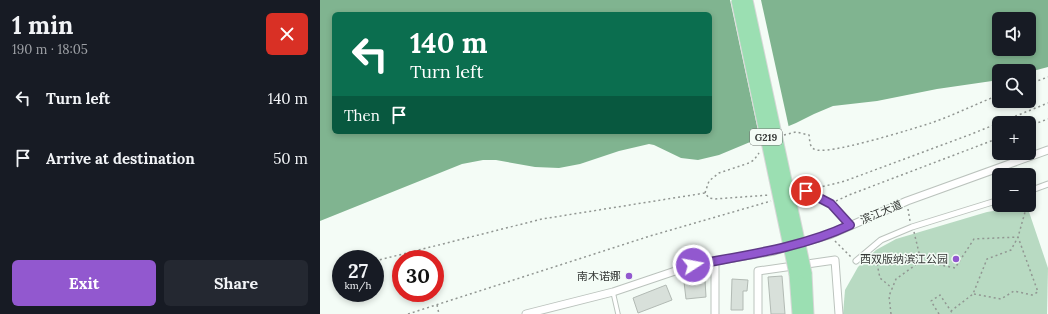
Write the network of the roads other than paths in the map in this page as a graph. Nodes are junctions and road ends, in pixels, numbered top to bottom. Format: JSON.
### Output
{"nodes":[{"id":1,"x":737,"y":0,"type":"edge"},
{"id":2,"x":748,"y":0,"type":"edge"},
{"id":3,"x":1048,"y":150,"type":"edge"},
{"id":4,"x":1048,"y":184,"type":"edge"},
{"id":5,"x":1036,"y":188,"type":"edge"},
{"id":6,"x":806,"y":191,"type":"road end"},
{"id":7,"x":992,"y":202,"type":"edge"},
{"id":8,"x":850,"y":225,"type":"junction"},
{"id":9,"x":715,"y":261,"type":"junction"},
{"id":10,"x":856,"y":261,"type":"road end"},
{"id":11,"x":800,"y":274,"type":"junction"},
{"id":12,"x":613,"y":292,"type":"junction"},
{"id":13,"x":556,"y":310,"type":"edge"},
{"id":14,"x":526,"y":314,"type":"edge"},
{"id":15,"x":618,"y":314,"type":"edge"},
{"id":16,"x":715,"y":314,"type":"edge"},
{"id":17,"x":758,"y":314,"type":"edge"},
{"id":18,"x":798,"y":314,"type":"edge"},
{"id":19,"x":808,"y":314,"type":"edge"},
{"id":20,"x":839,"y":314,"type":"edge"}],
"edges":[{"from":1,"to":11,"type":"highway","number":"G219","bridge":true},
{"from":2,"to":11,"type":"highway","number":"G219","bridge":true},
{"from":3,"to":8,"type":"street","name":"滨江大道"},
{"from":4,"to":5,"type":"street"},
{"from":6,"to":8,"type":"lane"},
{"from":7,"to":10,"type":"street"},
{"from":8,"to":9,"type":"street","name":"滨江大道"},
{"from":9,"to":12,"type":"street","name":"滨江大道"},
{"from":9,"to":16,"type":"street"},
{"from":11,"to":18,"type":"highway","number":"G219"},
{"from":11,"to":19,"type":"highway","number":"G219"},
{"from":12,"to":13,"type":"street","name":"滨江大道"},
{"from":12,"to":15,"type":"lane"},
{"from":13,"to":14,"type":"street","name":"滨江大道"},
{"from":17,"to":20,"type":"street"}]}
